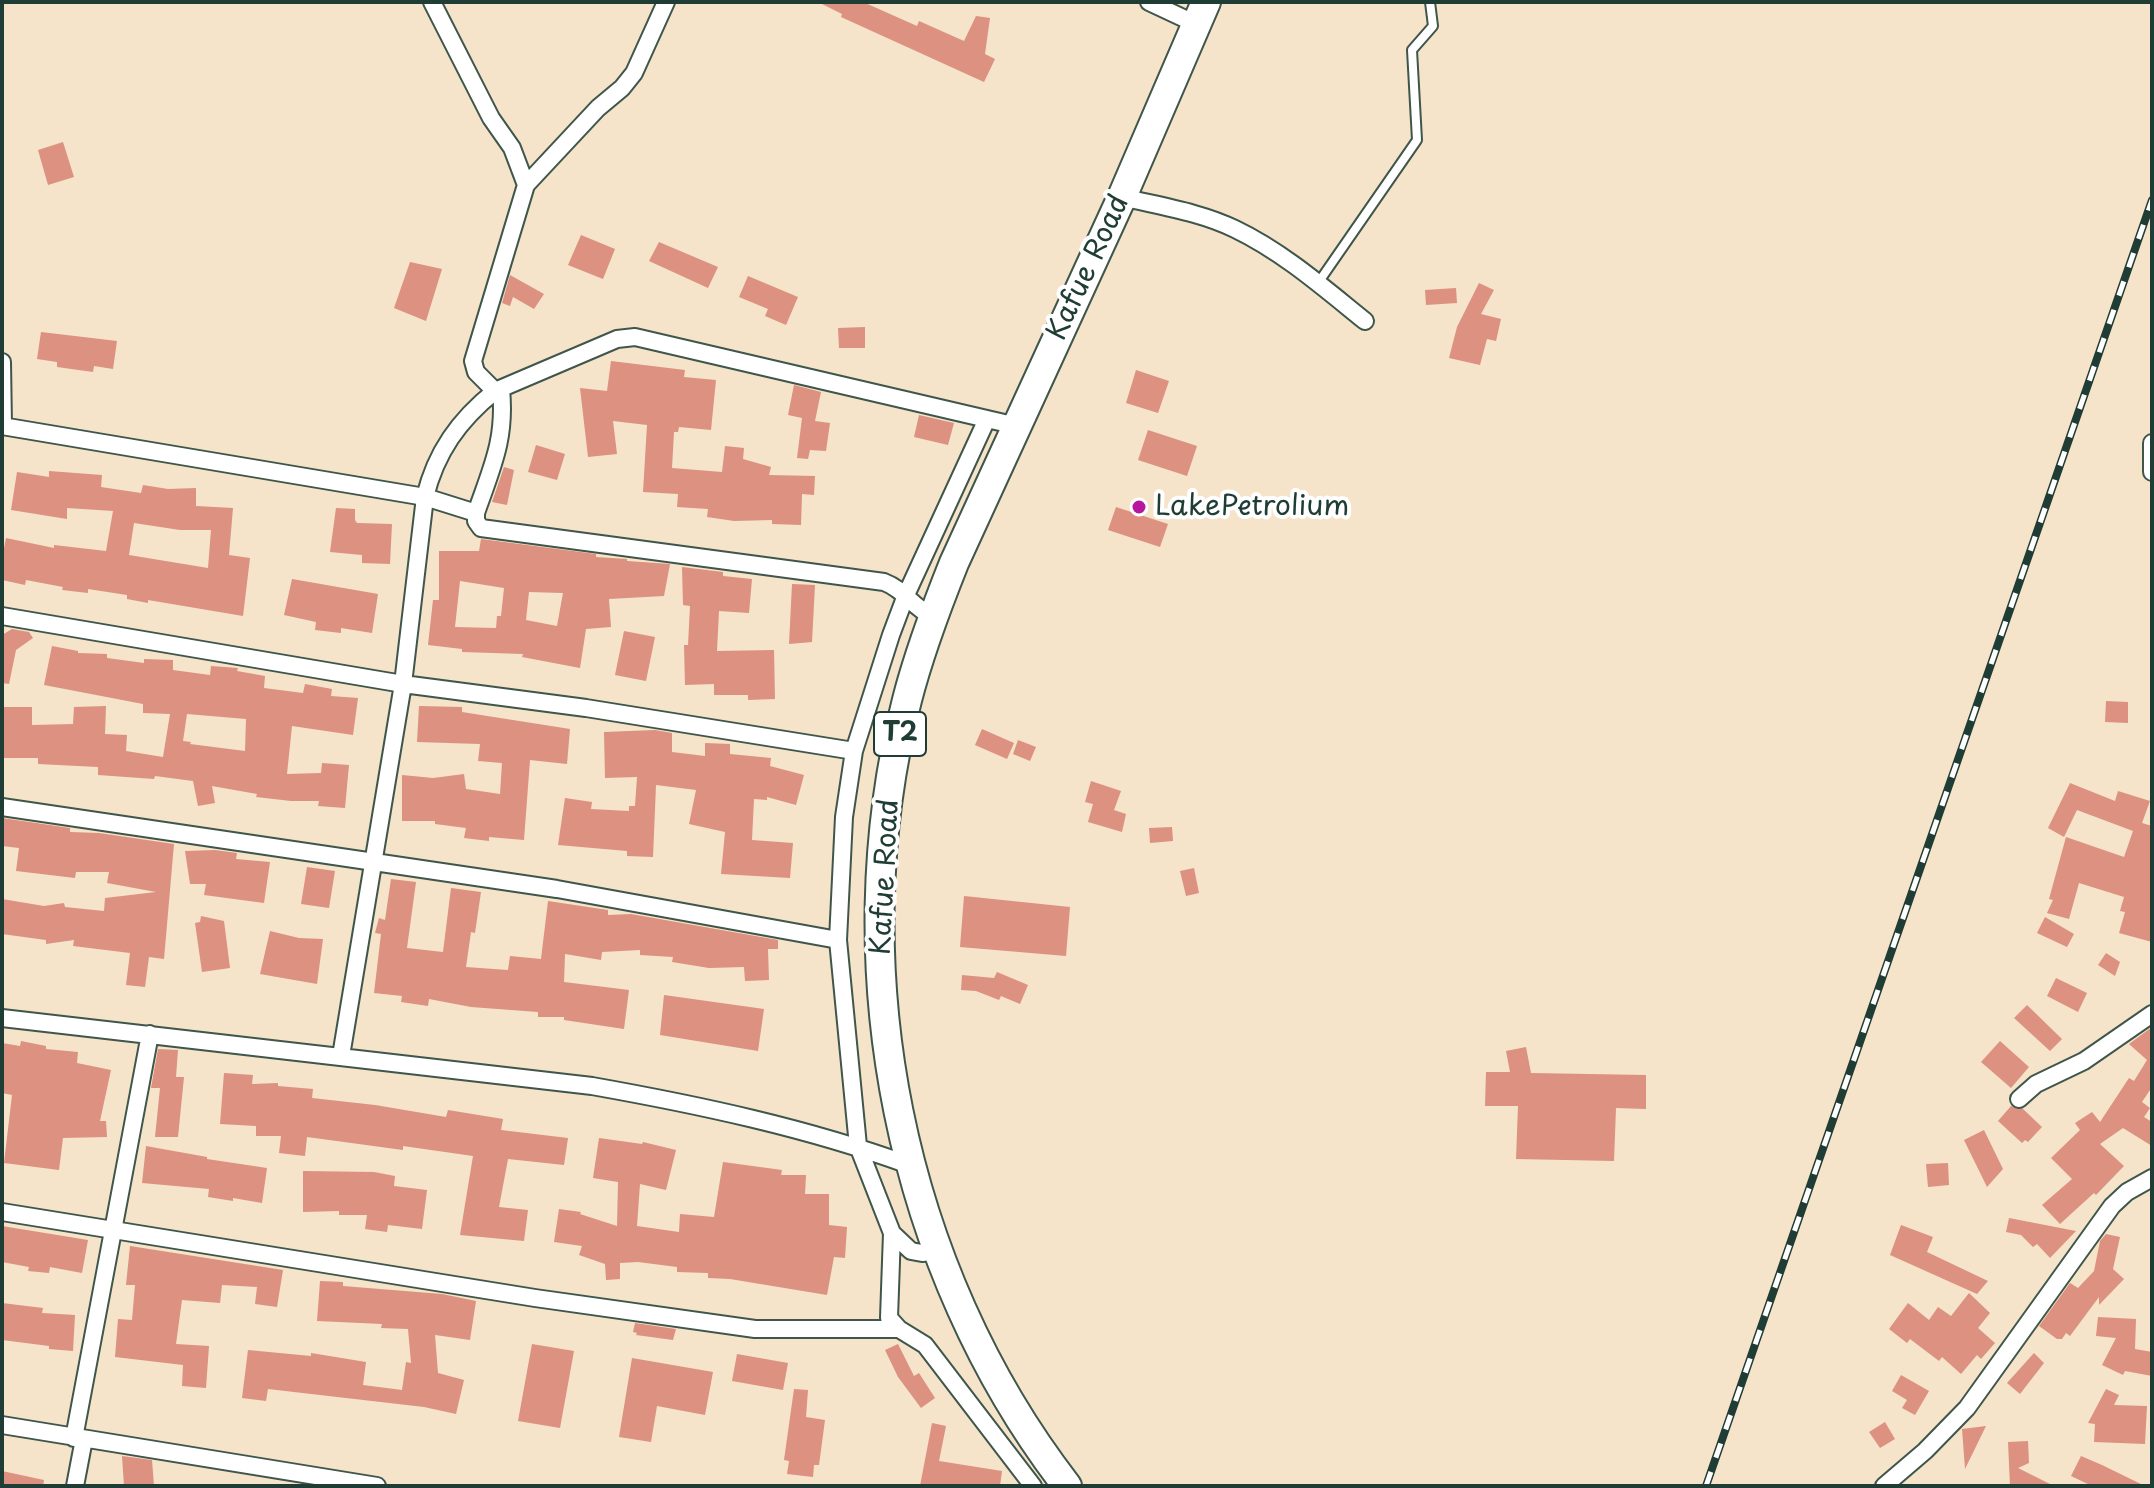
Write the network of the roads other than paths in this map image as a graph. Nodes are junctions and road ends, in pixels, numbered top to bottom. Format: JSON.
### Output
{"nodes":[{"id":1,"x":432,"y":2,"type":"edge"},
{"id":2,"x":666,"y":2,"type":"edge"},
{"id":3,"x":1149,"y":2,"type":"edge"},
{"id":4,"x":1430,"y":2,"type":"edge"},
{"id":5,"x":1201,"y":13,"type":"edge"},
{"id":6,"x":526,"y":185,"type":"junction"},
{"id":7,"x":1122,"y":197,"type":"junction"},
{"id":8,"x":1318,"y":283,"type":"junction"},
{"id":9,"x":1365,"y":321,"type":"dead end"},
{"id":10,"x":2,"y":362,"type":"edge"},
{"id":11,"x":498,"y":390,"type":"junction"},
{"id":12,"x":987,"y":419,"type":"junction"},
{"id":13,"x":3,"y":426,"type":"edge"},
{"id":14,"x":1017,"y":426,"type":"junction"},
{"id":15,"x":2152,"y":443,"type":"edge"},
{"id":16,"x":2152,"y":472,"type":"edge"},
{"id":17,"x":425,"y":497,"type":"junction"},
{"id":18,"x":476,"y":513,"type":"junction"},
{"id":19,"x":906,"y":595,"type":"junction"},
{"id":20,"x":2,"y":616,"type":"edge"},
{"id":21,"x":933,"y":617,"type":"junction"},
{"id":22,"x":403,"y":684,"type":"junction"},
{"id":23,"x":854,"y":751,"type":"junction"},
{"id":24,"x":2,"y":807,"type":"edge"},
{"id":25,"x":372,"y":861,"type":"junction"},
{"id":26,"x":838,"y":940,"type":"junction"},
{"id":27,"x":2152,"y":1014,"type":"edge"},
{"id":28,"x":2,"y":1018,"type":"edge"},
{"id":29,"x":150,"y":1034,"type":"junction"},
{"id":30,"x":341,"y":1056,"type":"junction"},
{"id":31,"x":2019,"y":1099,"type":"dead end"},
{"id":32,"x":858,"y":1146,"type":"junction"},
{"id":33,"x":909,"y":1165,"type":"junction"},
{"id":34,"x":2152,"y":1178,"type":"edge"},
{"id":35,"x":2,"y":1212,"type":"edge"},
{"id":36,"x":113,"y":1232,"type":"junction"},
{"id":37,"x":892,"y":1233,"type":"junction"},
{"id":38,"x":939,"y":1251,"type":"junction"},
{"id":39,"x":899,"y":1329,"type":"junction"},
{"id":40,"x":2,"y":1425,"type":"edge"},
{"id":41,"x":79,"y":1438,"type":"junction"},
{"id":42,"x":75,"y":1486,"type":"edge"},
{"id":43,"x":377,"y":1486,"type":"edge"},
{"id":44,"x":1033,"y":1486,"type":"edge"},
{"id":45,"x":1067,"y":1486,"type":"edge"},
{"id":46,"x":1884,"y":1486,"type":"edge"}],
"edges":[{"from":1,"to":6,"type":"street"},
{"from":2,"to":6,"type":"street"},
{"from":3,"to":5,"type":"street"},
{"from":4,"to":8,"type":"lane"},
{"from":5,"to":7,"type":"highway","name":"Kafue Road","number":"T2"},
{"from":6,"to":11,"type":"street"},
{"from":7,"to":8,"type":"street"},
{"from":7,"to":14,"type":"highway","name":"Kafue Road","number":"T2"},
{"from":8,"to":9,"type":"street"},
{"from":10,"to":13,"type":"street"},
{"from":11,"to":12,"type":"street"},
{"from":11,"to":17,"type":"street"},
{"from":11,"to":18,"type":"street"},
{"from":12,"to":14,"type":"street"},
{"from":12,"to":19,"type":"street"},
{"from":13,"to":17,"type":"street"},
{"from":14,"to":21,"type":"highway","name":"Kafue Road","number":"T2"},
{"from":15,"to":16,"type":"street"},
{"from":17,"to":18,"type":"street"},
{"from":17,"to":22,"type":"street"},
{"from":18,"to":19,"type":"street"},
{"from":19,"to":21,"type":"street"},
{"from":19,"to":23,"type":"street"},
{"from":20,"to":22,"type":"street"},
{"from":21,"to":33,"type":"highway","name":"Kafue Road","number":"T2"},
{"from":22,"to":23,"type":"street"},
{"from":22,"to":25,"type":"street"},
{"from":23,"to":26,"type":"street"},
{"from":24,"to":25,"type":"street"},
{"from":25,"to":26,"type":"street"},
{"from":25,"to":30,"type":"street"},
{"from":26,"to":32,"type":"street"},
{"from":27,"to":31,"type":"street"},
{"from":28,"to":29,"type":"street"},
{"from":29,"to":30,"type":"street"},
{"from":29,"to":36,"type":"street"},
{"from":30,"to":32,"type":"street"},
{"from":32,"to":33,"type":"street"},
{"from":32,"to":37,"type":"street"},
{"from":33,"to":38,"type":"highway","name":"Kafue Road","number":"T2"},
{"from":34,"to":46,"type":"street"},
{"from":35,"to":36,"type":"street"},
{"from":36,"to":39,"type":"street"},
{"from":36,"to":41,"type":"street"},
{"from":37,"to":38,"type":"street"},
{"from":37,"to":39,"type":"street"},
{"from":38,"to":45,"type":"highway","name":"Kafue Road","number":"T2"},
{"from":39,"to":44,"type":"street"},
{"from":40,"to":41,"type":"street"},
{"from":41,"to":42,"type":"street"},
{"from":41,"to":43,"type":"street"}]}
